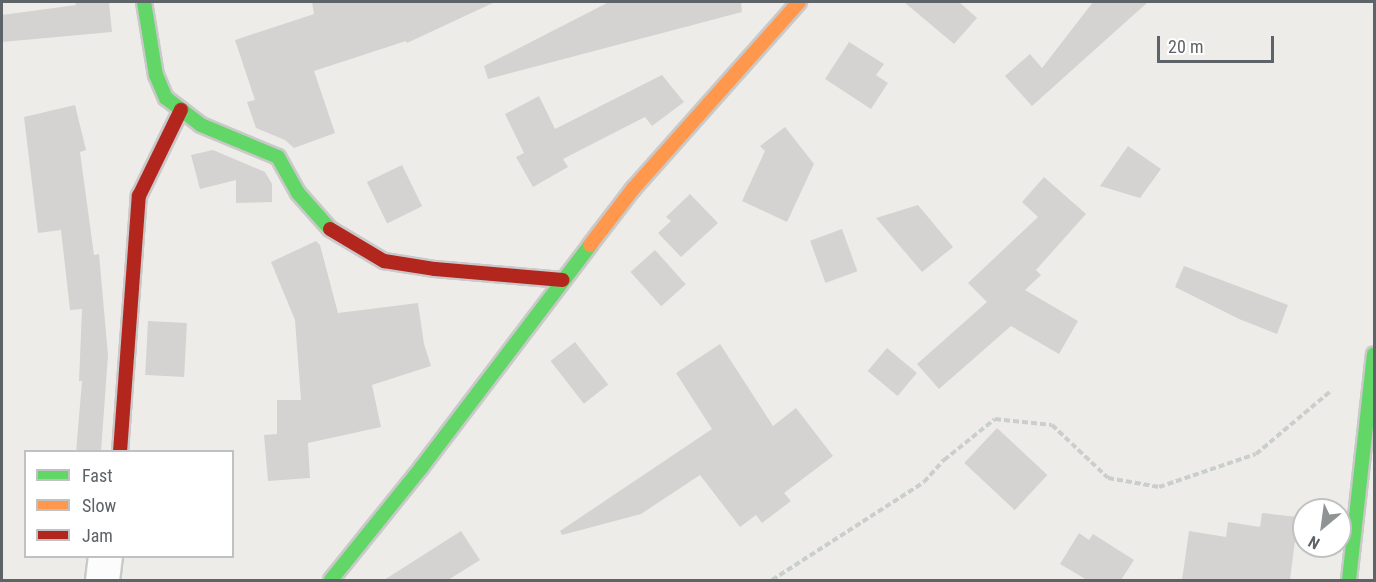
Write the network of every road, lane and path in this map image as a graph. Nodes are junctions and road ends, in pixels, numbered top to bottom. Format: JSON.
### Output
{"nodes":[{"id":1,"x":144,"y":2,"type":"edge"},
{"id":2,"x":799,"y":2,"type":"edge"},
{"id":3,"x":181,"y":110,"type":"junction"},
{"id":4,"x":563,"y":280,"type":"junction"},
{"id":5,"x":1374,"y":358,"type":"edge"},
{"id":6,"x":120,"y":450,"type":"edge"},
{"id":7,"x":105,"y":558,"type":"edge"},
{"id":8,"x":102,"y":580,"type":"edge"},
{"id":9,"x":332,"y":580,"type":"edge"},
{"id":10,"x":772,"y":580,"type":"edge"},
{"id":11,"x":1349,"y":580,"type":"edge"}],
"edges":[{"from":1,"to":3,"type":"street"},
{"from":2,"to":4,"type":"street"},
{"from":3,"to":4,"type":"street"},
{"from":3,"to":6,"type":"street"},
{"from":4,"to":9,"type":"street"},
{"from":5,"to":10,"type":"path"},
{"from":5,"to":11,"type":"street"},
{"from":7,"to":8,"type":"street"}]}
